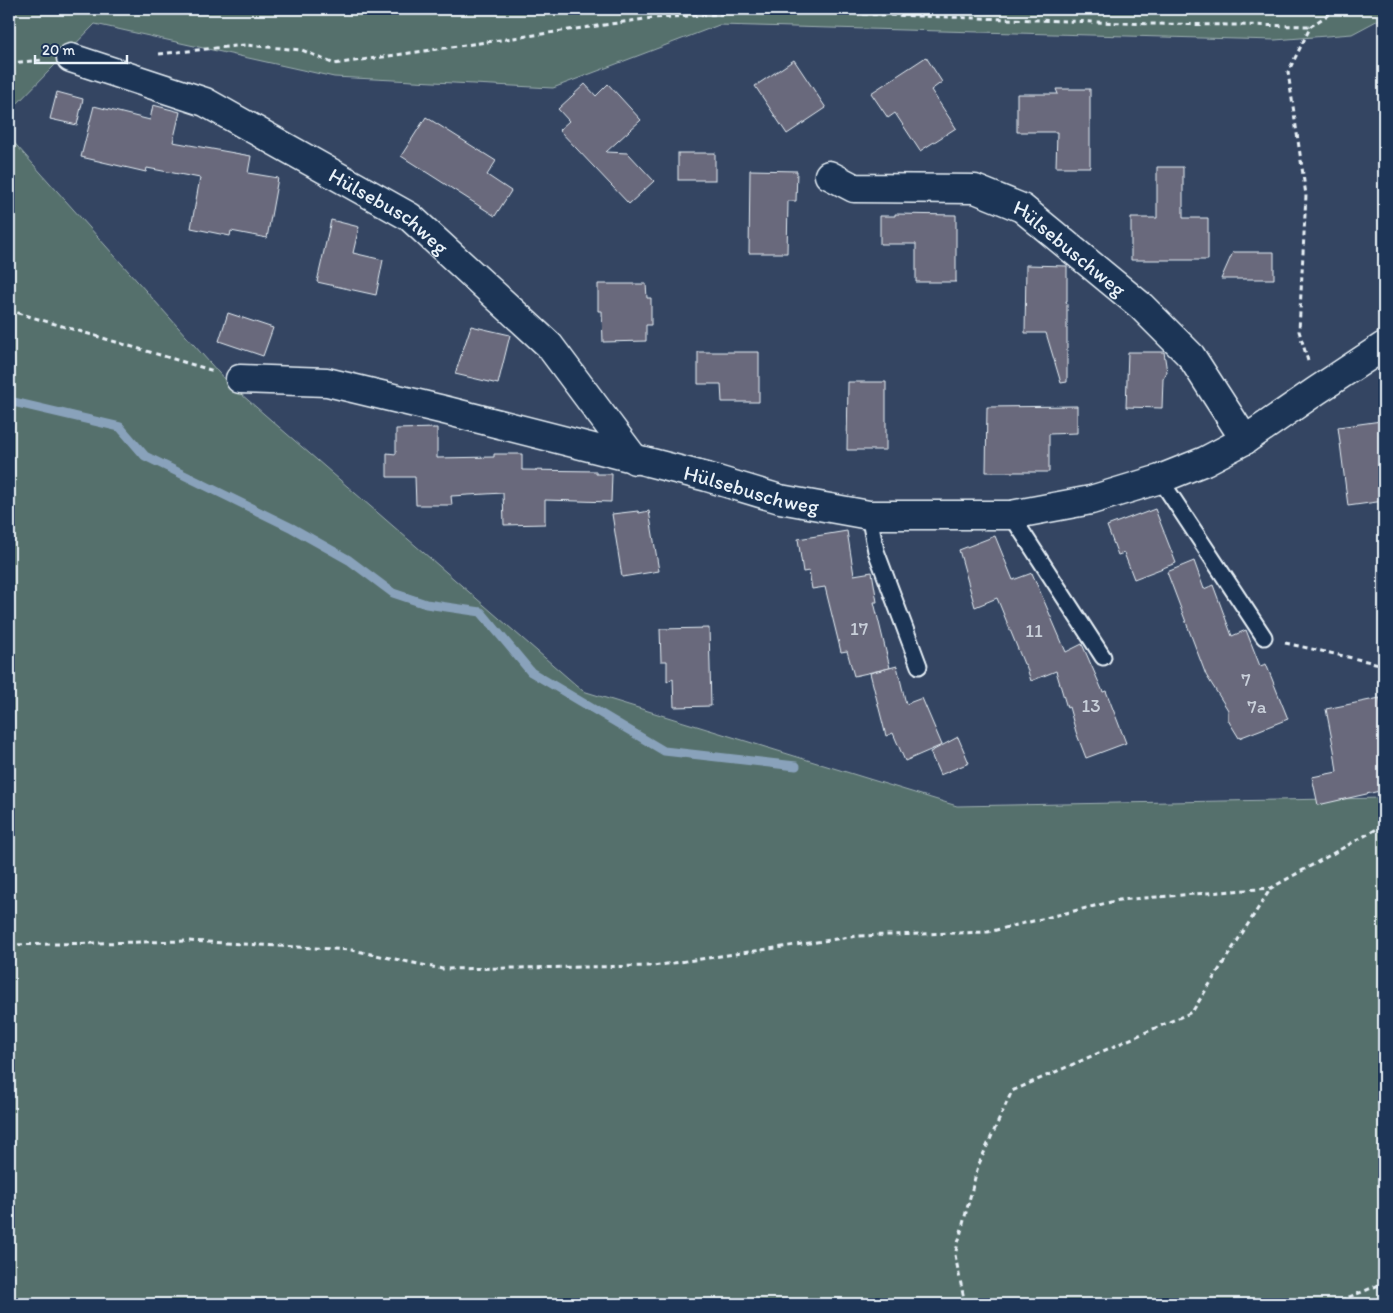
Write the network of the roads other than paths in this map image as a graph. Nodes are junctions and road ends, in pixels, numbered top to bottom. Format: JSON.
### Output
{"nodes":[{"id":1,"x":71,"y":58,"type":"road end"},
{"id":2,"x":829,"y":175,"type":"dead end"},
{"id":3,"x":1384,"y":346,"type":"edge"},
{"id":4,"x":240,"y":379,"type":"road end"},
{"id":5,"x":1245,"y":440,"type":"junction"},
{"id":6,"x":635,"y":460,"type":"junction"},
{"id":7,"x":1160,"y":479,"type":"junction"},
{"id":8,"x":869,"y":515,"type":"junction"},
{"id":9,"x":1011,"y":516,"type":"junction"},
{"id":10,"x":1264,"y":638,"type":"road end"},
{"id":11,"x":1103,"y":657,"type":"dead end"},
{"id":12,"x":919,"y":666,"type":"dead end"}],
"edges":[{"from":1,"to":6,"type":"street","name":"Hülsebuschweg"},
{"from":2,"to":5,"type":"street","name":"Hülsebuschweg"},
{"from":3,"to":5,"type":"street","name":"Hülsebuschweg"},
{"from":4,"to":6,"type":"street","name":"Hülsebuschweg"},
{"from":5,"to":7,"type":"street","name":"Hülsebuschweg"},
{"from":6,"to":8,"type":"street","name":"Hülsebuschweg"},
{"from":7,"to":9,"type":"street","name":"Hülsebuschweg"},
{"from":7,"to":10,"type":"lane"},
{"from":8,"to":9,"type":"street","name":"Hülsebuschweg"},
{"from":8,"to":12,"type":"lane"},
{"from":9,"to":11,"type":"lane"}]}
